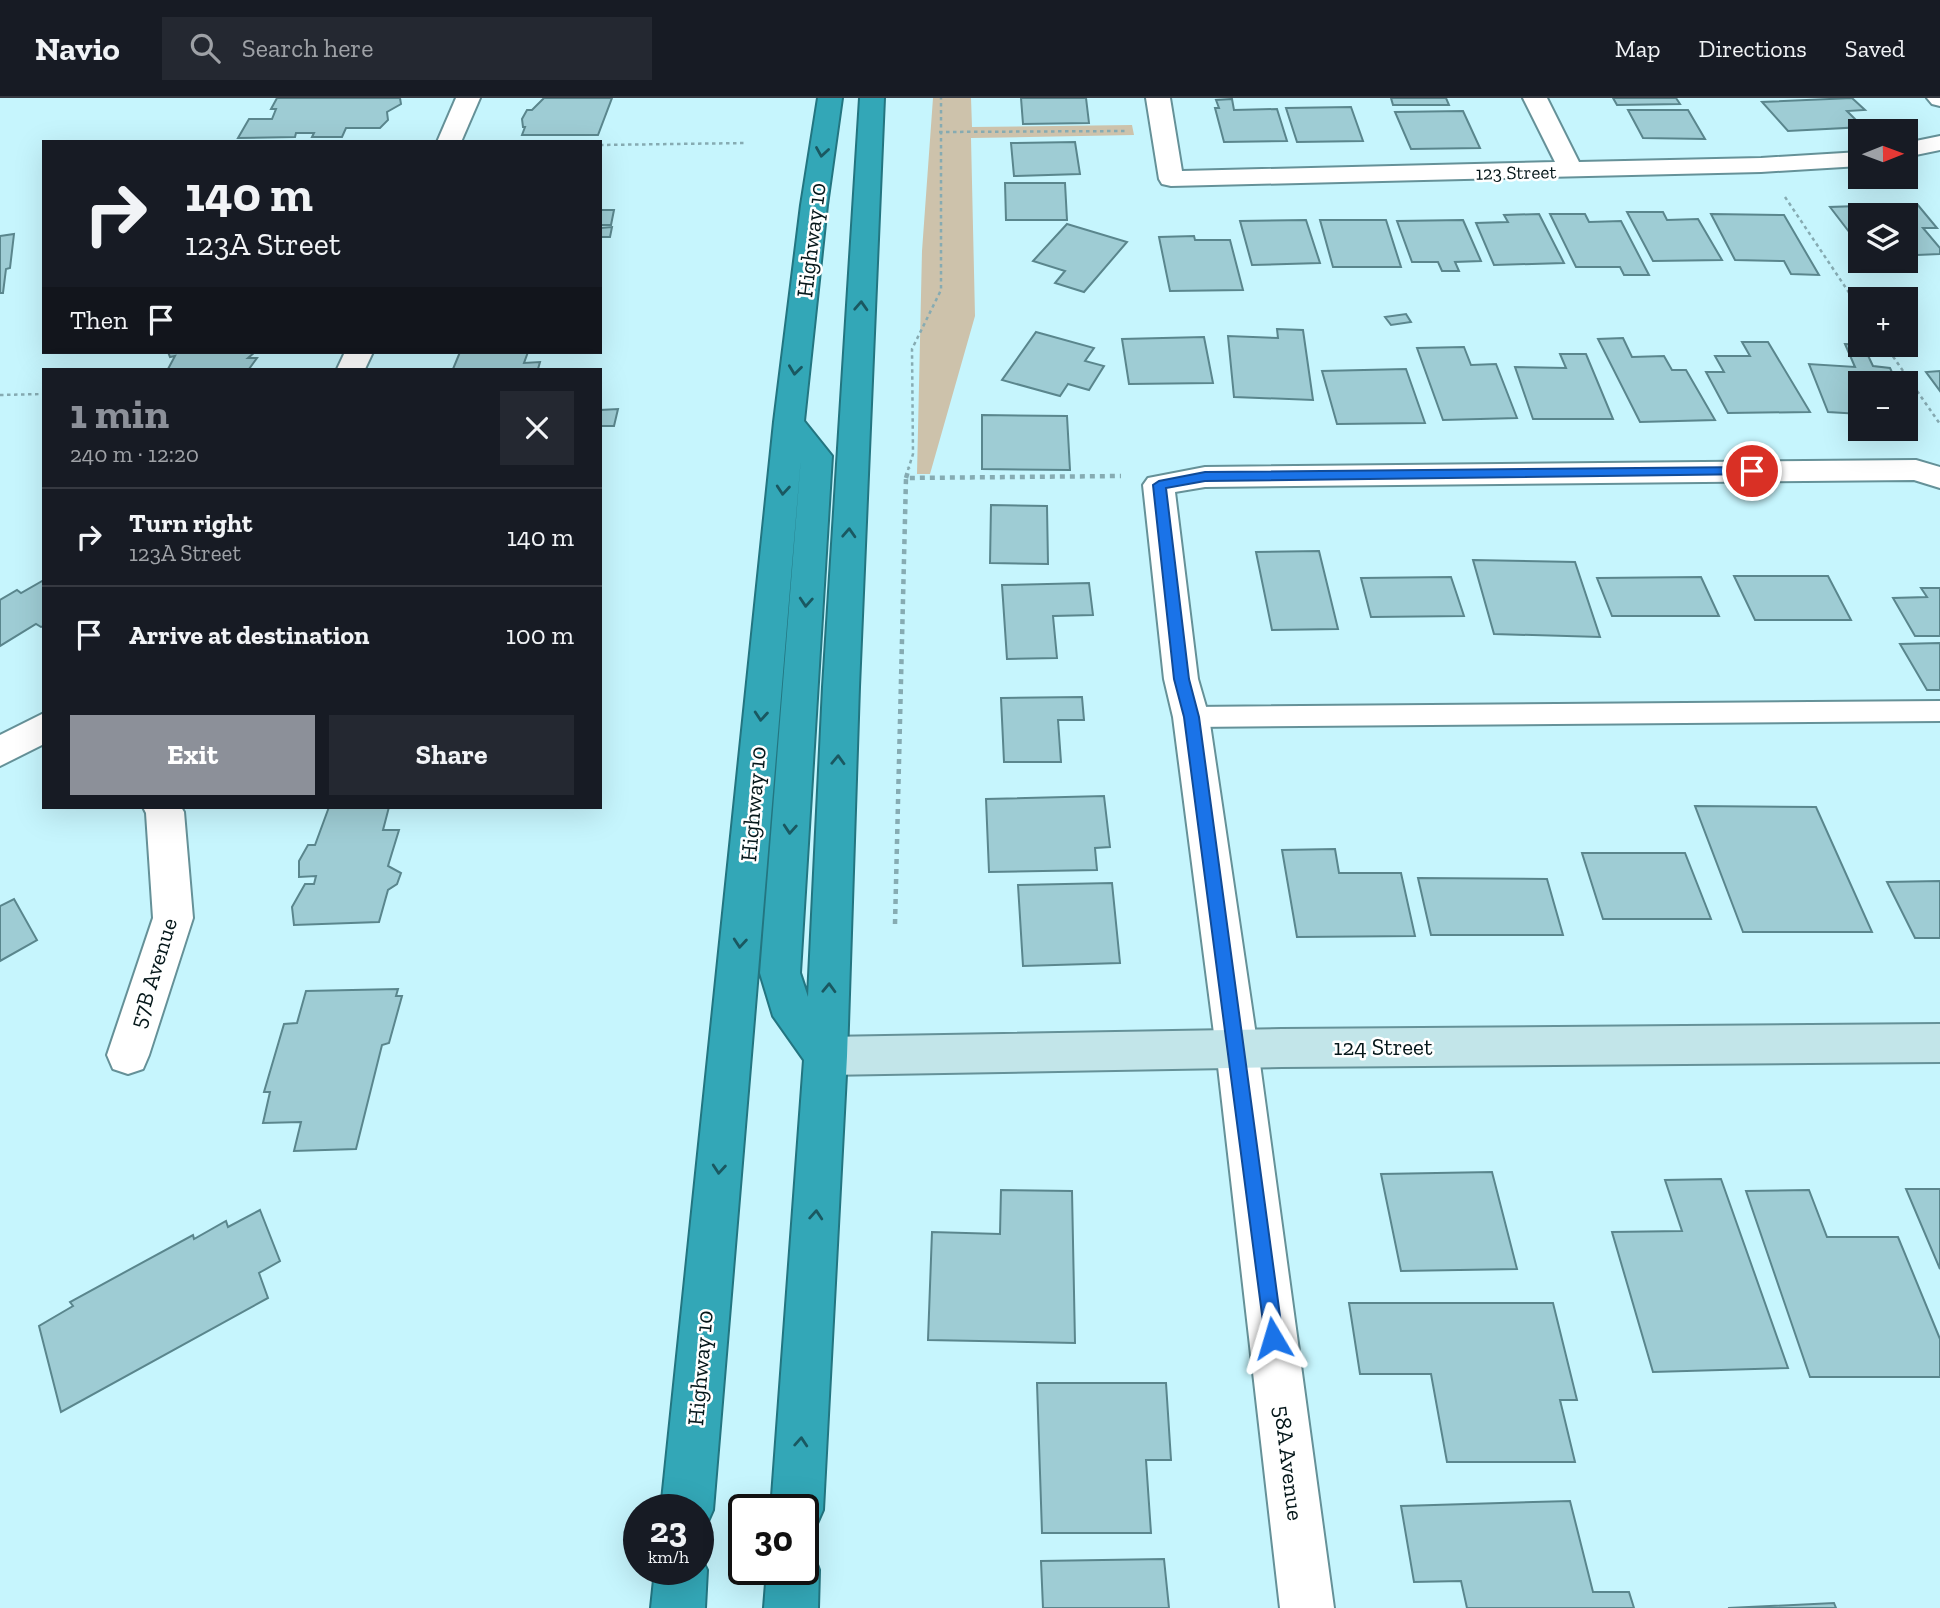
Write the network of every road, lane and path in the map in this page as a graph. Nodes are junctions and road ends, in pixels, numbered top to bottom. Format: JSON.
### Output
{"nodes":[{"id":1,"x":468,"y":98,"type":"edge"},
{"id":2,"x":830,"y":98,"type":"edge"},
{"id":3,"x":872,"y":98,"type":"edge"},
{"id":4,"x":941,"y":98,"type":"edge"},
{"id":5,"x":1158,"y":98,"type":"edge"},
{"id":6,"x":1535,"y":98,"type":"edge"},
{"id":7,"x":1164,"y":131,"type":"junction"},
{"id":8,"x":939,"y":132,"type":"junction"},
{"id":9,"x":450,"y":140,"type":"edge"},
{"id":10,"x":747,"y":143,"type":"dead end"},
{"id":11,"x":1940,"y":143,"type":"edge"},
{"id":12,"x":602,"y":145,"type":"edge"},
{"id":13,"x":1918,"y":148,"type":"edge"},
{"id":14,"x":1848,"y":160,"type":"edge"},
{"id":15,"x":1761,"y":165,"type":"junction"},
{"id":16,"x":1571,"y":170,"type":"junction"},
{"id":17,"x":1848,"y":292,"type":"edge"},
{"id":18,"x":1893,"y":357,"type":"edge"},
{"id":19,"x":42,"y":394,"type":"edge"},
{"id":20,"x":0,"y":395,"type":"edge"},
{"id":21,"x":789,"y":422,"type":"junction"},
{"id":22,"x":1940,"y":424,"type":"edge"},
{"id":23,"x":906,"y":478,"type":"junction"},
{"id":24,"x":1940,"y":478,"type":"edge"},
{"id":25,"x":1159,"y":485,"type":"junction"},
{"id":26,"x":1940,"y":711,"type":"edge"},
{"id":27,"x":1191,"y":717,"type":"junction"},
{"id":28,"x":42,"y":728,"type":"edge"},
{"id":29,"x":0,"y":752,"type":"edge"},
{"id":30,"x":163,"y":809,"type":"edge"},
{"id":31,"x":895,"y":924,"type":"dead end"},
{"id":32,"x":1940,"y":1043,"type":"edge"},
{"id":33,"x":1237,"y":1049,"type":"junction"},
{"id":34,"x":128,"y":1055,"type":"dead end"},
{"id":35,"x":826,"y":1056,"type":"junction"},
{"id":36,"x":688,"y":1494,"type":"edge"},
{"id":37,"x":798,"y":1494,"type":"edge"},
{"id":38,"x":680,"y":1585,"type":"edge"},
{"id":39,"x":792,"y":1585,"type":"edge"},
{"id":40,"x":678,"y":1608,"type":"edge"},
{"id":41,"x":791,"y":1608,"type":"edge"},
{"id":42,"x":1307,"y":1608,"type":"edge"}],
"edges":[{"from":1,"to":9,"type":"street"},
{"from":2,"to":21,"type":"highway","name":"Highway 10","one_way":true},
{"from":35,"to":3,"type":"highway","one_way":true},
{"from":4,"to":8,"type":"path"},
{"from":5,"to":7,"type":"street"},
{"from":6,"to":16,"type":"street"},
{"from":7,"to":8,"type":"path"},
{"from":7,"to":16,"type":"street","name":"123 Street"},
{"from":8,"to":23,"type":"path"},
{"from":10,"to":12,"type":"path"},
{"from":11,"to":13,"type":"street"},
{"from":14,"to":15,"type":"street","name":"123 Street"},
{"from":15,"to":16,"type":"street","name":"123 Street"},
{"from":15,"to":17,"type":"path"},
{"from":18,"to":22,"type":"path"},
{"from":19,"to":20,"type":"path"},
{"from":21,"to":35,"type":"highway","one_way":true},
{"from":21,"to":36,"type":"highway","name":"Highway 10","one_way":true},
{"from":23,"to":25,"type":"path"},
{"from":23,"to":31,"type":"path"},
{"from":24,"to":25,"type":"street"},
{"from":25,"to":27,"type":"street","name":"58A Avenue"},
{"from":26,"to":27,"type":"lane"},
{"from":27,"to":33,"type":"street","name":"58A Avenue"},
{"from":28,"to":29,"type":"street"},
{"from":30,"to":34,"type":"street","name":"57B Avenue"},
{"from":32,"to":33,"type":"street","name":"124 Street"},
{"from":33,"to":35,"type":"street","name":"124 Street"},
{"from":33,"to":42,"type":"street","name":"58A Avenue"},
{"from":37,"to":35,"type":"highway","one_way":true},
{"from":38,"to":40,"type":"highway"},
{"from":39,"to":41,"type":"highway"}]}
